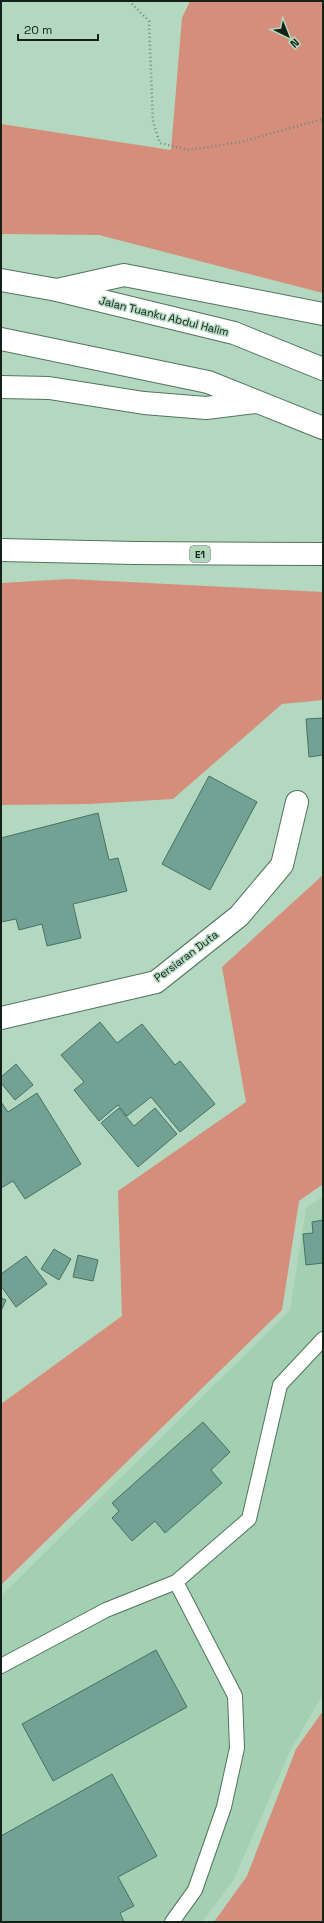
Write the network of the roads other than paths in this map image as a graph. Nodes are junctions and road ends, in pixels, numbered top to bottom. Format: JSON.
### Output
{"nodes":[{"id":1,"x":1,"y":280,"type":"edge"},
{"id":2,"x":57,"y":290,"type":"junction"},
{"id":3,"x":323,"y":314,"type":"edge"},
{"id":4,"x":1,"y":339,"type":"edge"},
{"id":5,"x":323,"y":369,"type":"edge"},
{"id":6,"x":1,"y":386,"type":"edge"},
{"id":7,"x":259,"y":402,"type":"junction"},
{"id":8,"x":323,"y":428,"type":"edge"},
{"id":9,"x":2,"y":550,"type":"edge"},
{"id":10,"x":323,"y":554,"type":"edge"},
{"id":11,"x":297,"y":802,"type":"dead end"},
{"id":12,"x":1,"y":1018,"type":"edge"},
{"id":13,"x":323,"y":1339,"type":"edge"},
{"id":14,"x":176,"y":1582,"type":"junction"},
{"id":15,"x":1,"y":1666,"type":"edge"},
{"id":16,"x":172,"y":1922,"type":"edge"}],
"edges":[{"from":1,"to":2,"type":"main road","name":"Jalan Tuanku Abdul Halim"},
{"from":2,"to":3,"type":"main road"},
{"from":2,"to":5,"type":"main road","name":"Jalan Tuanku Abdul Halim"},
{"from":4,"to":7,"type":"main road"},
{"from":6,"to":7,"type":"main road"},
{"from":7,"to":8,"type":"main road"},
{"from":9,"to":10,"type":"main road","number":"E1"},
{"from":11,"to":12,"type":"main road","name":"Persiaran Duta"},
{"from":13,"to":14,"type":"lane"},
{"from":14,"to":15,"type":"lane"},
{"from":14,"to":16,"type":"lane"}]}
